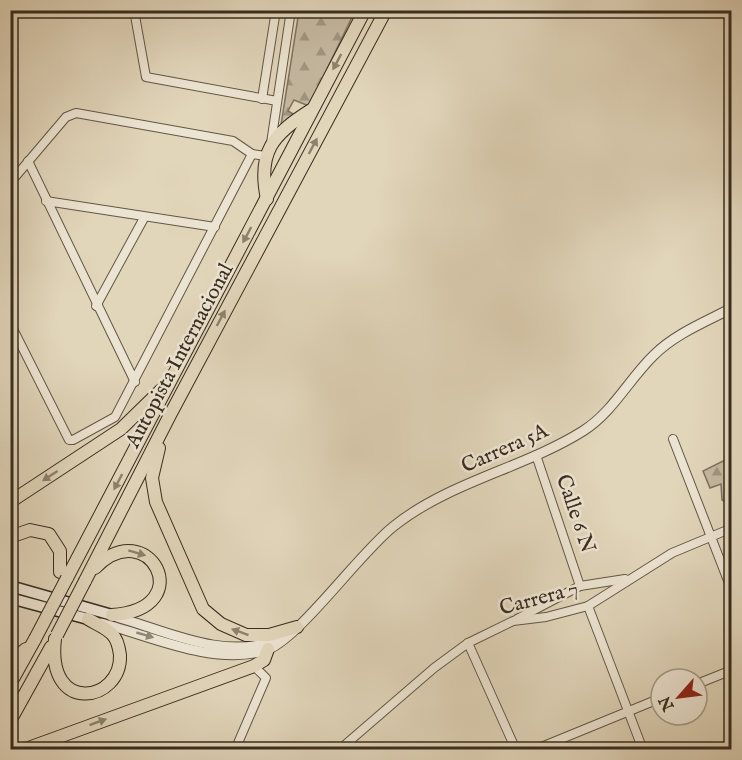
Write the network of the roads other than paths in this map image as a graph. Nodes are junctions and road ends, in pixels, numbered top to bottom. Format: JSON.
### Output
{"nodes":[{"id":1,"x":134,"y":10,"type":"edge"},
{"id":2,"x":276,"y":10,"type":"edge"},
{"id":3,"x":291,"y":10,"type":"edge"},
{"id":4,"x":365,"y":10,"type":"edge"},
{"id":5,"x":386,"y":10,"type":"edge"},
{"id":6,"x":262,"y":99,"type":"junction"},
{"id":7,"x":277,"y":101,"type":"junction"},
{"id":8,"x":313,"y":108,"type":"junction"},
{"id":9,"x":263,"y":151,"type":"junction"},
{"id":10,"x":28,"y":161,"type":"junction"},
{"id":11,"x":10,"y":183,"type":"edge"},
{"id":12,"x":267,"y":199,"type":"junction"},
{"id":13,"x":46,"y":201,"type":"junction"},
{"id":14,"x":144,"y":218,"type":"junction"},
{"id":15,"x":215,"y":227,"type":"junction"},
{"id":16,"x":96,"y":306,"type":"junction"},
{"id":17,"x":732,"y":308,"type":"edge"},
{"id":18,"x":10,"y":323,"type":"edge"},
{"id":19,"x":175,"y":373,"type":"junction"},
{"id":20,"x":135,"y":382,"type":"junction"},
{"id":21,"x":170,"y":415,"type":"junction"},
{"id":22,"x":673,"y":439,"type":"dead end"},
{"id":23,"x":536,"y":454,"type":"junction"},
{"id":24,"x":10,"y":502,"type":"edge"},
{"id":25,"x":732,"y":528,"type":"edge"},
{"id":26,"x":10,"y":537,"type":"edge"},
{"id":27,"x":710,"y":537,"type":"junction"},
{"id":28,"x":64,"y":575,"type":"junction"},
{"id":29,"x":87,"y":578,"type":"junction"},
{"id":30,"x":629,"y":578,"type":"junction"},
{"id":31,"x":10,"y":586,"type":"edge"},
{"id":32,"x":580,"y":586,"type":"junction"},
{"id":33,"x":732,"y":591,"type":"edge"},
{"id":34,"x":10,"y":598,"type":"edge"},
{"id":35,"x":588,"y":606,"type":"junction"},
{"id":36,"x":112,"y":615,"type":"junction"},
{"id":37,"x":88,"y":619,"type":"junction"},
{"id":38,"x":513,"y":621,"type":"junction"},
{"id":39,"x":297,"y":627,"type":"junction"},
{"id":40,"x":56,"y":637,"type":"junction"},
{"id":41,"x":33,"y":642,"type":"junction"},
{"id":42,"x":468,"y":643,"type":"junction"},
{"id":43,"x":268,"y":650,"type":"junction"},
{"id":44,"x":10,"y":663,"type":"edge"},
{"id":45,"x":254,"y":666,"type":"junction"},
{"id":46,"x":732,"y":670,"type":"edge"},
{"id":47,"x":709,"y":679,"type":"edge"},
{"id":48,"x":10,"y":684,"type":"edge"},
{"id":49,"x":649,"y":703,"type":"edge"},
{"id":50,"x":630,"y":710,"type":"junction"},
{"id":51,"x":10,"y":722,"type":"edge"},
{"id":52,"x":340,"y":748,"type":"edge"},
{"id":53,"x":23,"y":750,"type":"edge"},
{"id":54,"x":235,"y":750,"type":"edge"},
{"id":55,"x":516,"y":750,"type":"edge"},
{"id":56,"x":534,"y":750,"type":"edge"},
{"id":57,"x":643,"y":750,"type":"edge"}],
"edges":[{"from":1,"to":6,"type":"street"},
{"from":2,"to":6,"type":"street"},
{"from":3,"to":7,"type":"street"},
{"from":4,"to":8,"type":"highway","name":"Autopista Internacional","one_way":true},
{"from":21,"to":5,"type":"highway","name":"Autopista Internacional","one_way":true},
{"from":6,"to":7,"type":"street"},
{"from":7,"to":9,"type":"street"},
{"from":8,"to":9,"type":"highway"},
{"from":8,"to":12,"type":"highway","name":"Autopista Internacional"},
{"from":9,"to":10,"type":"street"},
{"from":9,"to":12,"type":"highway"},
{"from":9,"to":15,"type":"street"},
{"from":10,"to":11,"type":"street"},
{"from":10,"to":13,"type":"street"},
{"from":12,"to":19,"type":"highway","name":"Autopista Internacional","one_way":true},
{"from":13,"to":14,"type":"street"},
{"from":13,"to":16,"type":"street"},
{"from":14,"to":15,"type":"street"},
{"from":14,"to":16,"type":"street"},
{"from":15,"to":20,"type":"street"},
{"from":16,"to":20,"type":"street"},
{"from":17,"to":23,"type":"street","name":"Carrera 5A"},
{"from":18,"to":20,"type":"street"},
{"from":19,"to":24,"type":"highway","one_way":true},
{"from":19,"to":28,"type":"highway","name":"Autopista Internacional","one_way":true},
{"from":21,"to":29,"type":"highway","name":"Autopista Internacional"},
{"from":39,"to":21,"type":"highway","one_way":true},
{"from":22,"to":27,"type":"street"},
{"from":23,"to":32,"type":"street","name":"Calle 6 N"},
{"from":23,"to":39,"type":"street","name":"Carrera 5A"},
{"from":25,"to":27,"type":"street","name":"Carrera 7"},
{"from":26,"to":28,"type":"highway"},
{"from":27,"to":30,"type":"street","name":"Carrera 7"},
{"from":27,"to":33,"type":"street"},
{"from":28,"to":41,"type":"highway","name":"Autopista Internacional","bridge":true},
{"from":29,"to":36,"type":"highway","one_way":true},
{"from":29,"to":40,"type":"highway","name":"Autopista Internacional","bridge":true},
{"from":30,"to":32,"type":"street"},
{"from":30,"to":35,"type":"street","name":"Carrera 7"},
{"from":31,"to":36,"type":"main road"},
{"from":32,"to":38,"type":"street"},
{"from":34,"to":37,"type":"main road"},
{"from":35,"to":38,"type":"street","name":"Carrera 7"},
{"from":35,"to":50,"type":"street"},
{"from":36,"to":39,"type":"street","name":"Carrera 5A"},
{"from":37,"to":40,"type":"highway"},
{"from":37,"to":43,"type":"street","name":"Carrera 5A","one_way":true},
{"from":38,"to":42,"type":"street","name":"Carrera 7"},
{"from":39,"to":43,"type":"street","name":"Carrera 5A"},
{"from":40,"to":51,"type":"highway","name":"Autopista Internacional"},
{"from":41,"to":44,"type":"highway"},
{"from":41,"to":48,"type":"highway","name":"Autopista Internacional"},
{"from":42,"to":52,"type":"street","name":"Carrera 7"},
{"from":42,"to":55,"type":"street"},
{"from":43,"to":45,"type":"highway"},
{"from":53,"to":45,"type":"highway","one_way":true},
{"from":45,"to":54,"type":"street"},
{"from":46,"to":47,"type":"street"},
{"from":49,"to":50,"type":"street"},
{"from":50,"to":56,"type":"street"},
{"from":50,"to":57,"type":"street"}]}
